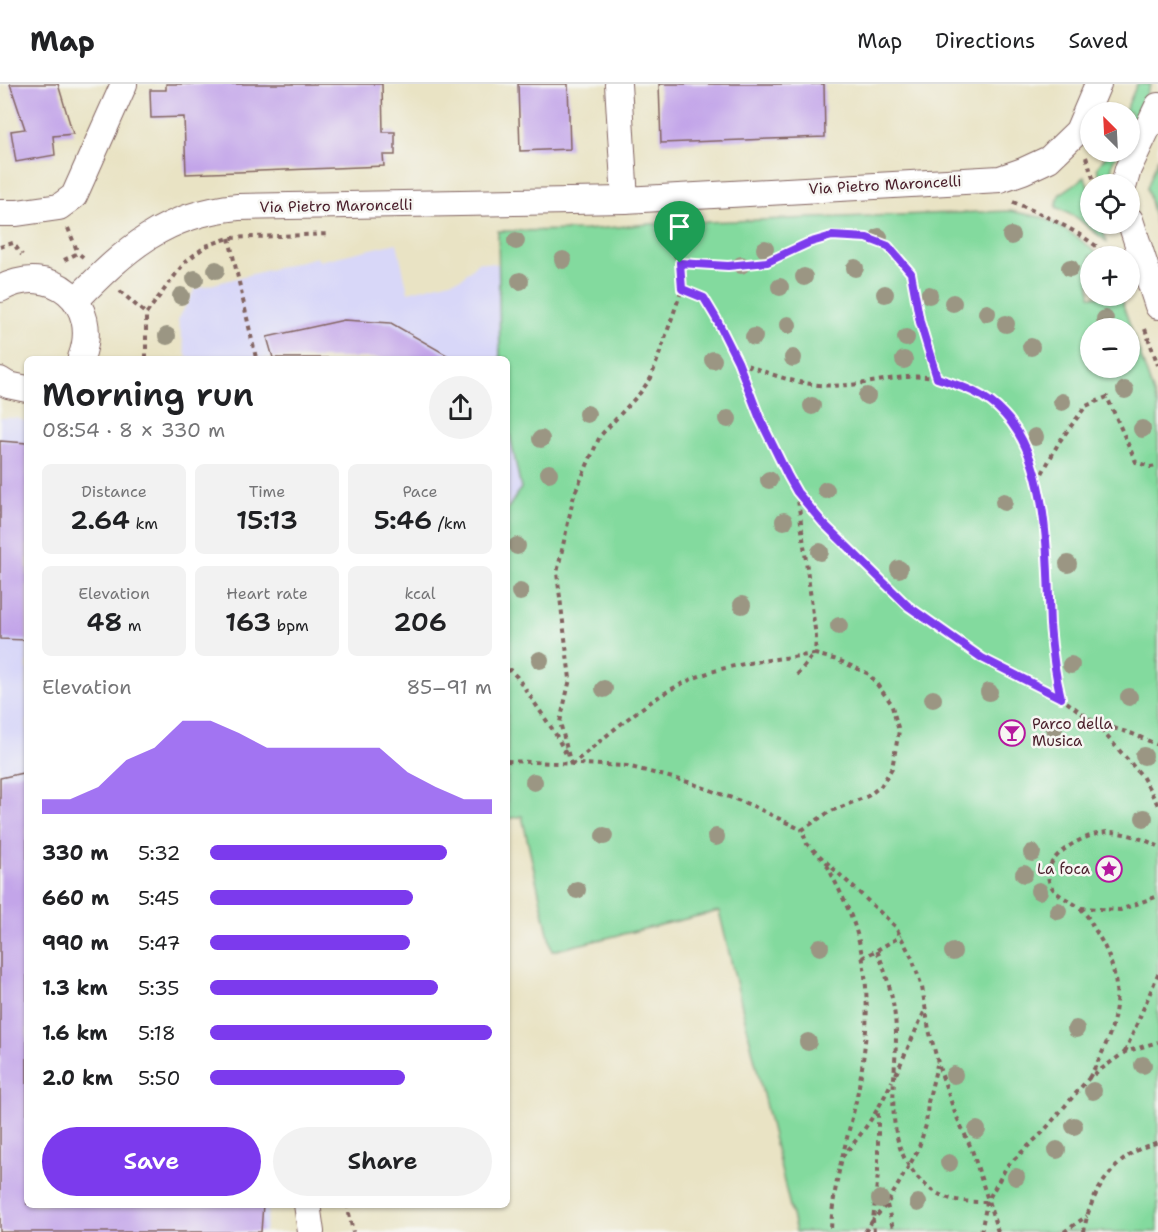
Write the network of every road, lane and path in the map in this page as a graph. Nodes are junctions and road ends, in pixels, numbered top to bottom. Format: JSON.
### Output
{"nodes":[{"id":1,"x":124,"y":84,"type":"edge"},
{"id":2,"x":618,"y":84,"type":"edge"},
{"id":3,"x":1098,"y":84,"type":"edge"},
{"id":4,"x":1158,"y":106,"type":"edge"},
{"id":5,"x":1127,"y":174,"type":"edge"},
{"id":6,"x":626,"y":200,"type":"junction"},
{"id":7,"x":1009,"y":201,"type":"dead end"},
{"id":8,"x":0,"y":213,"type":"edge"},
{"id":9,"x":664,"y":220,"type":"dead end"},
{"id":10,"x":334,"y":234,"type":"dead end"},
{"id":11,"x":1135,"y":234,"type":"edge"},
{"id":12,"x":229,"y":238,"type":"junction"},
{"id":13,"x":1094,"y":246,"type":"edge"},
{"id":14,"x":680,"y":263,"type":"junction"},
{"id":15,"x":0,"y":289,"type":"edge"},
{"id":16,"x":682,"y":289,"type":"junction"},
{"id":17,"x":76,"y":300,"type":"junction"},
{"id":18,"x":1158,"y":306,"type":"edge"},
{"id":19,"x":82,"y":356,"type":"edge"},
{"id":20,"x":146,"y":356,"type":"edge"},
{"id":21,"x":256,"y":356,"type":"edge"},
{"id":22,"x":738,"y":362,"type":"junction"},
{"id":23,"x":937,"y":378,"type":"junction"},
{"id":24,"x":0,"y":380,"type":"edge"},
{"id":25,"x":24,"y":388,"type":"edge"},
{"id":26,"x":1158,"y":465,"type":"edge"},
{"id":27,"x":1038,"y":482,"type":"junction"},
{"id":28,"x":797,"y":492,"type":"junction"},
{"id":29,"x":814,"y":654,"type":"junction"},
{"id":30,"x":510,"y":670,"type":"edge"},
{"id":31,"x":797,"y":675,"type":"dead end"},
{"id":32,"x":1061,"y":698,"type":"junction"},
{"id":33,"x":1094,"y":722,"type":"junction"},
{"id":34,"x":1158,"y":745,"type":"edge"},
{"id":35,"x":510,"y":761,"type":"edge"},
{"id":36,"x":571,"y":765,"type":"junction"},
{"id":37,"x":1158,"y":805,"type":"edge"},
{"id":38,"x":802,"y":830,"type":"junction"},
{"id":39,"x":1158,"y":846,"type":"edge"},
{"id":40,"x":826,"y":861,"type":"junction"},
{"id":41,"x":1158,"y":896,"type":"edge"},
{"id":42,"x":1080,"y":908,"type":"junction"},
{"id":43,"x":901,"y":936,"type":"junction"},
{"id":44,"x":877,"y":950,"type":"junction"},
{"id":45,"x":862,"y":958,"type":"junction"},
{"id":46,"x":1158,"y":974,"type":"edge"},
{"id":47,"x":926,"y":1010,"type":"junction"},
{"id":48,"x":1158,"y":1042,"type":"edge"},
{"id":49,"x":1125,"y":1052,"type":"junction"},
{"id":50,"x":937,"y":1062,"type":"junction"},
{"id":51,"x":894,"y":1078,"type":"junction"},
{"id":52,"x":1089,"y":1078,"type":"junction"},
{"id":53,"x":877,"y":1111,"type":"junction"},
{"id":54,"x":1158,"y":1143,"type":"edge"},
{"id":55,"x":840,"y":1159,"type":"junction"},
{"id":56,"x":909,"y":1166,"type":"junction"},
{"id":57,"x":987,"y":1202,"type":"junction"},
{"id":58,"x":887,"y":1204,"type":"junction"},
{"id":59,"x":308,"y":1208,"type":"edge"},
{"id":60,"x":347,"y":1208,"type":"edge"},
{"id":61,"x":1087,"y":1216,"type":"junction"},
{"id":62,"x":873,"y":1220,"type":"junction"},
{"id":63,"x":311,"y":1232,"type":"edge"},
{"id":64,"x":353,"y":1232,"type":"edge"},
{"id":65,"x":831,"y":1232,"type":"edge"},
{"id":66,"x":865,"y":1232,"type":"edge"},
{"id":67,"x":874,"y":1232,"type":"edge"},
{"id":68,"x":894,"y":1232,"type":"edge"},
{"id":69,"x":981,"y":1232,"type":"edge"},
{"id":70,"x":998,"y":1232,"type":"edge"},
{"id":71,"x":1064,"y":1232,"type":"edge"},
{"id":72,"x":1084,"y":1232,"type":"edge"}],
"edges":[{"from":1,"to":8,"type":"street"},
{"from":2,"to":6,"type":"street"},
{"from":3,"to":6,"type":"street","name":"Via Pietro Maroncelli"},
{"from":4,"to":5,"type":"street"},
{"from":6,"to":17,"type":"street","name":"Via Pietro Maroncelli"},
{"from":7,"to":13,"type":"path"},
{"from":9,"to":14,"type":"path"},
{"from":10,"to":12,"type":"path"},
{"from":11,"to":18,"type":"street"},
{"from":12,"to":20,"type":"path"},
{"from":12,"to":21,"type":"path"},
{"from":14,"to":16,"type":"path"},
{"from":14,"to":23,"type":"path"},
{"from":15,"to":17,"type":"street"},
{"from":16,"to":22,"type":"path"},
{"from":16,"to":36,"type":"path"},
{"from":17,"to":19,"type":"street"},
{"from":22,"to":23,"type":"path"},
{"from":22,"to":28,"type":"path"},
{"from":23,"to":27,"type":"path"},
{"from":24,"to":25,"type":"street"},
{"from":26,"to":27,"type":"path"},
{"from":27,"to":32,"type":"path"},
{"from":28,"to":29,"type":"path"},
{"from":28,"to":32,"type":"path"},
{"from":29,"to":31,"type":"path"},
{"from":29,"to":36,"type":"path"},
{"from":29,"to":38,"type":"path"},
{"from":30,"to":36,"type":"path"},
{"from":32,"to":33,"type":"path"},
{"from":33,"to":34,"type":"path"},
{"from":33,"to":37,"type":"path"},
{"from":35,"to":36,"type":"path"},
{"from":36,"to":38,"type":"path"},
{"from":38,"to":40,"type":"path"},
{"from":39,"to":42,"type":"path"},
{"from":40,"to":43,"type":"path"},
{"from":40,"to":45,"type":"path"},
{"from":41,"to":42,"type":"path"},
{"from":42,"to":52,"type":"path"},
{"from":43,"to":44,"type":"path"},
{"from":43,"to":47,"type":"path"},
{"from":44,"to":45,"type":"path"},
{"from":44,"to":51,"type":"path"},
{"from":45,"to":55,"type":"path"},
{"from":46,"to":49,"type":"path"},
{"from":47,"to":50,"type":"path"},
{"from":47,"to":51,"type":"path"},
{"from":48,"to":49,"type":"path"},
{"from":49,"to":52,"type":"path"},
{"from":50,"to":56,"type":"path"},
{"from":50,"to":57,"type":"path"},
{"from":51,"to":53,"type":"path"},
{"from":51,"to":56,"type":"path"},
{"from":52,"to":57,"type":"path"},
{"from":53,"to":55,"type":"path"},
{"from":53,"to":62,"type":"path"},
{"from":54,"to":61,"type":"path"},
{"from":55,"to":65,"type":"path"},
{"from":56,"to":57,"type":"path"},
{"from":56,"to":58,"type":"path"},
{"from":57,"to":69,"type":"path"},
{"from":57,"to":70,"type":"path"},
{"from":58,"to":62,"type":"path"},
{"from":58,"to":68,"type":"path"},
{"from":59,"to":63,"type":"street"},
{"from":60,"to":64,"type":"path"},
{"from":61,"to":71,"type":"path"},
{"from":61,"to":72,"type":"path"},
{"from":62,"to":66,"type":"path"},
{"from":62,"to":67,"type":"path"}]}
